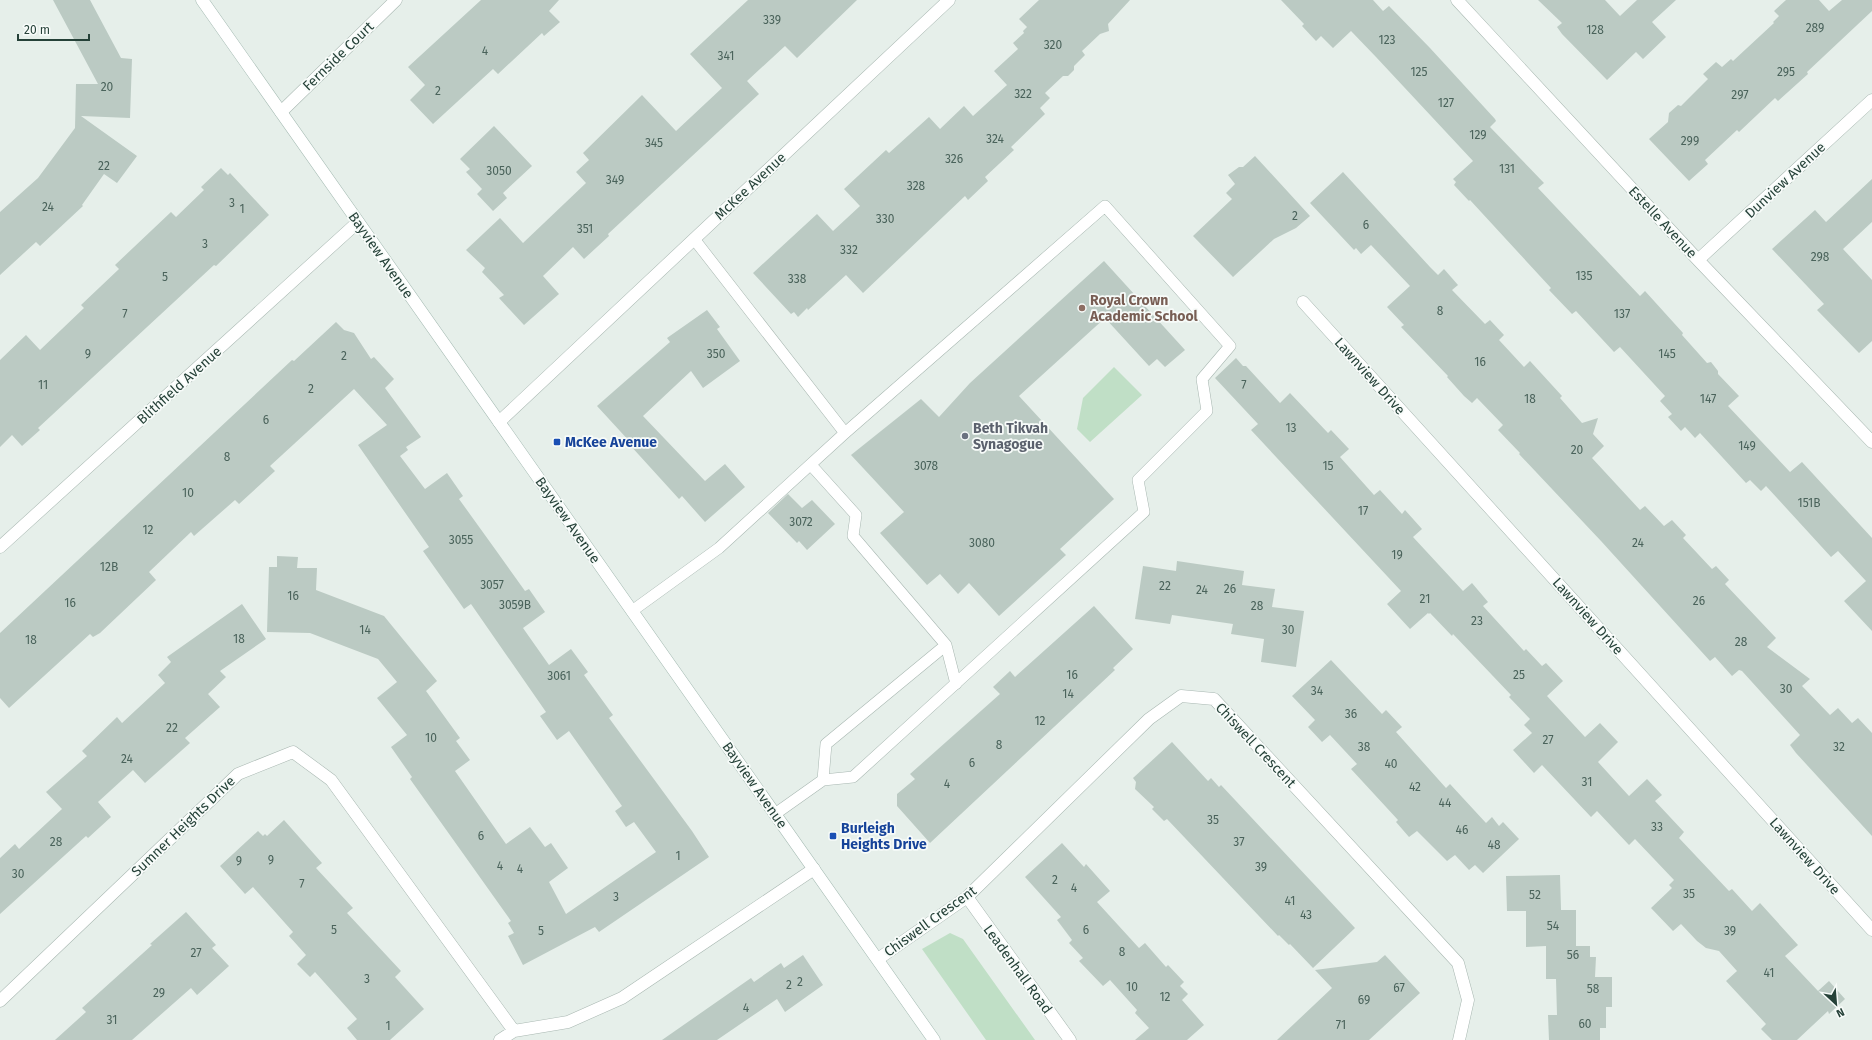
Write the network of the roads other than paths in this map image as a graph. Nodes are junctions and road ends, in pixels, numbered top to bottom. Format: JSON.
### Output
{"nodes":[{"id":1,"x":202,"y":0,"type":"edge"},
{"id":2,"x":396,"y":0,"type":"edge"},
{"id":3,"x":949,"y":0,"type":"edge"},
{"id":4,"x":1457,"y":0,"type":"edge"},
{"id":5,"x":1872,"y":100,"type":"edge"},
{"id":6,"x":281,"y":112,"type":"junction"},
{"id":7,"x":358,"y":222,"type":"junction"},
{"id":8,"x":694,"y":239,"type":"junction"},
{"id":9,"x":1698,"y":260,"type":"junction"},
{"id":10,"x":1303,"y":302,"type":"dead end"},
{"id":11,"x":499,"y":422,"type":"junction"},
{"id":12,"x":845,"y":433,"type":"junction"},
{"id":13,"x":1872,"y":442,"type":"edge"},
{"id":14,"x":811,"y":465,"type":"junction"},
{"id":15,"x":0,"y":547,"type":"edge"},
{"id":16,"x":632,"y":611,"type":"junction"},
{"id":17,"x":946,"y":645,"type":"junction"},
{"id":18,"x":956,"y":684,"type":"junction"},
{"id":19,"x":823,"y":780,"type":"junction"},
{"id":20,"x":775,"y":814,"type":"junction"},
{"id":21,"x":814,"y":869,"type":"junction"},
{"id":22,"x":967,"y":897,"type":"junction"},
{"id":23,"x":1872,"y":930,"type":"edge"},
{"id":24,"x":878,"y":959,"type":"junction"},
{"id":25,"x":0,"y":1001,"type":"edge"},
{"id":26,"x":514,"y":1031,"type":"junction"},
{"id":27,"x":500,"y":1040,"type":"edge"},
{"id":28,"x":934,"y":1040,"type":"edge"},
{"id":29,"x":1070,"y":1040,"type":"edge"},
{"id":30,"x":1459,"y":1040,"type":"edge"}],
"edges":[{"from":1,"to":6,"type":"street","name":"Bayview Avenue"},
{"from":2,"to":6,"type":"street","name":"Fernside Court"},
{"from":3,"to":8,"type":"street","name":"McKee Avenue"},
{"from":4,"to":9,"type":"street","name":"Estelle Avenue"},
{"from":5,"to":9,"type":"street","name":"Dunview Avenue"},
{"from":6,"to":7,"type":"street","name":"Bayview Avenue"},
{"from":7,"to":11,"type":"street","name":"Bayview Avenue"},
{"from":7,"to":15,"type":"street","name":"Blithfield Avenue"},
{"from":8,"to":11,"type":"street","name":"McKee Avenue"},
{"from":8,"to":12,"type":"lane"},
{"from":9,"to":13,"type":"street","name":"Estelle Avenue"},
{"from":10,"to":23,"type":"street","name":"Lawnview Drive"},
{"from":11,"to":16,"type":"street","name":"Bayview Avenue"},
{"from":12,"to":14,"type":"lane"},
{"from":12,"to":18,"type":"lane"},
{"from":14,"to":16,"type":"lane"},
{"from":14,"to":17,"type":"lane"},
{"from":16,"to":20,"type":"street","name":"Bayview Avenue"},
{"from":17,"to":18,"type":"lane"},
{"from":17,"to":19,"type":"lane"},
{"from":18,"to":19,"type":"lane"},
{"from":19,"to":20,"type":"lane"},
{"from":20,"to":21,"type":"street","name":"Bayview Avenue"},
{"from":21,"to":24,"type":"street","name":"Bayview Avenue"},
{"from":21,"to":26,"type":"street"},
{"from":22,"to":24,"type":"street","name":"Chiswell Crescent"},
{"from":22,"to":29,"type":"street","name":"Leadenhall Road"},
{"from":22,"to":30,"type":"street","name":"Chiswell Crescent"},
{"from":24,"to":28,"type":"street","name":"Bayview Avenue"},
{"from":25,"to":26,"type":"street","name":"Sumner Heights Drive"},
{"from":26,"to":27,"type":"street"}]}
